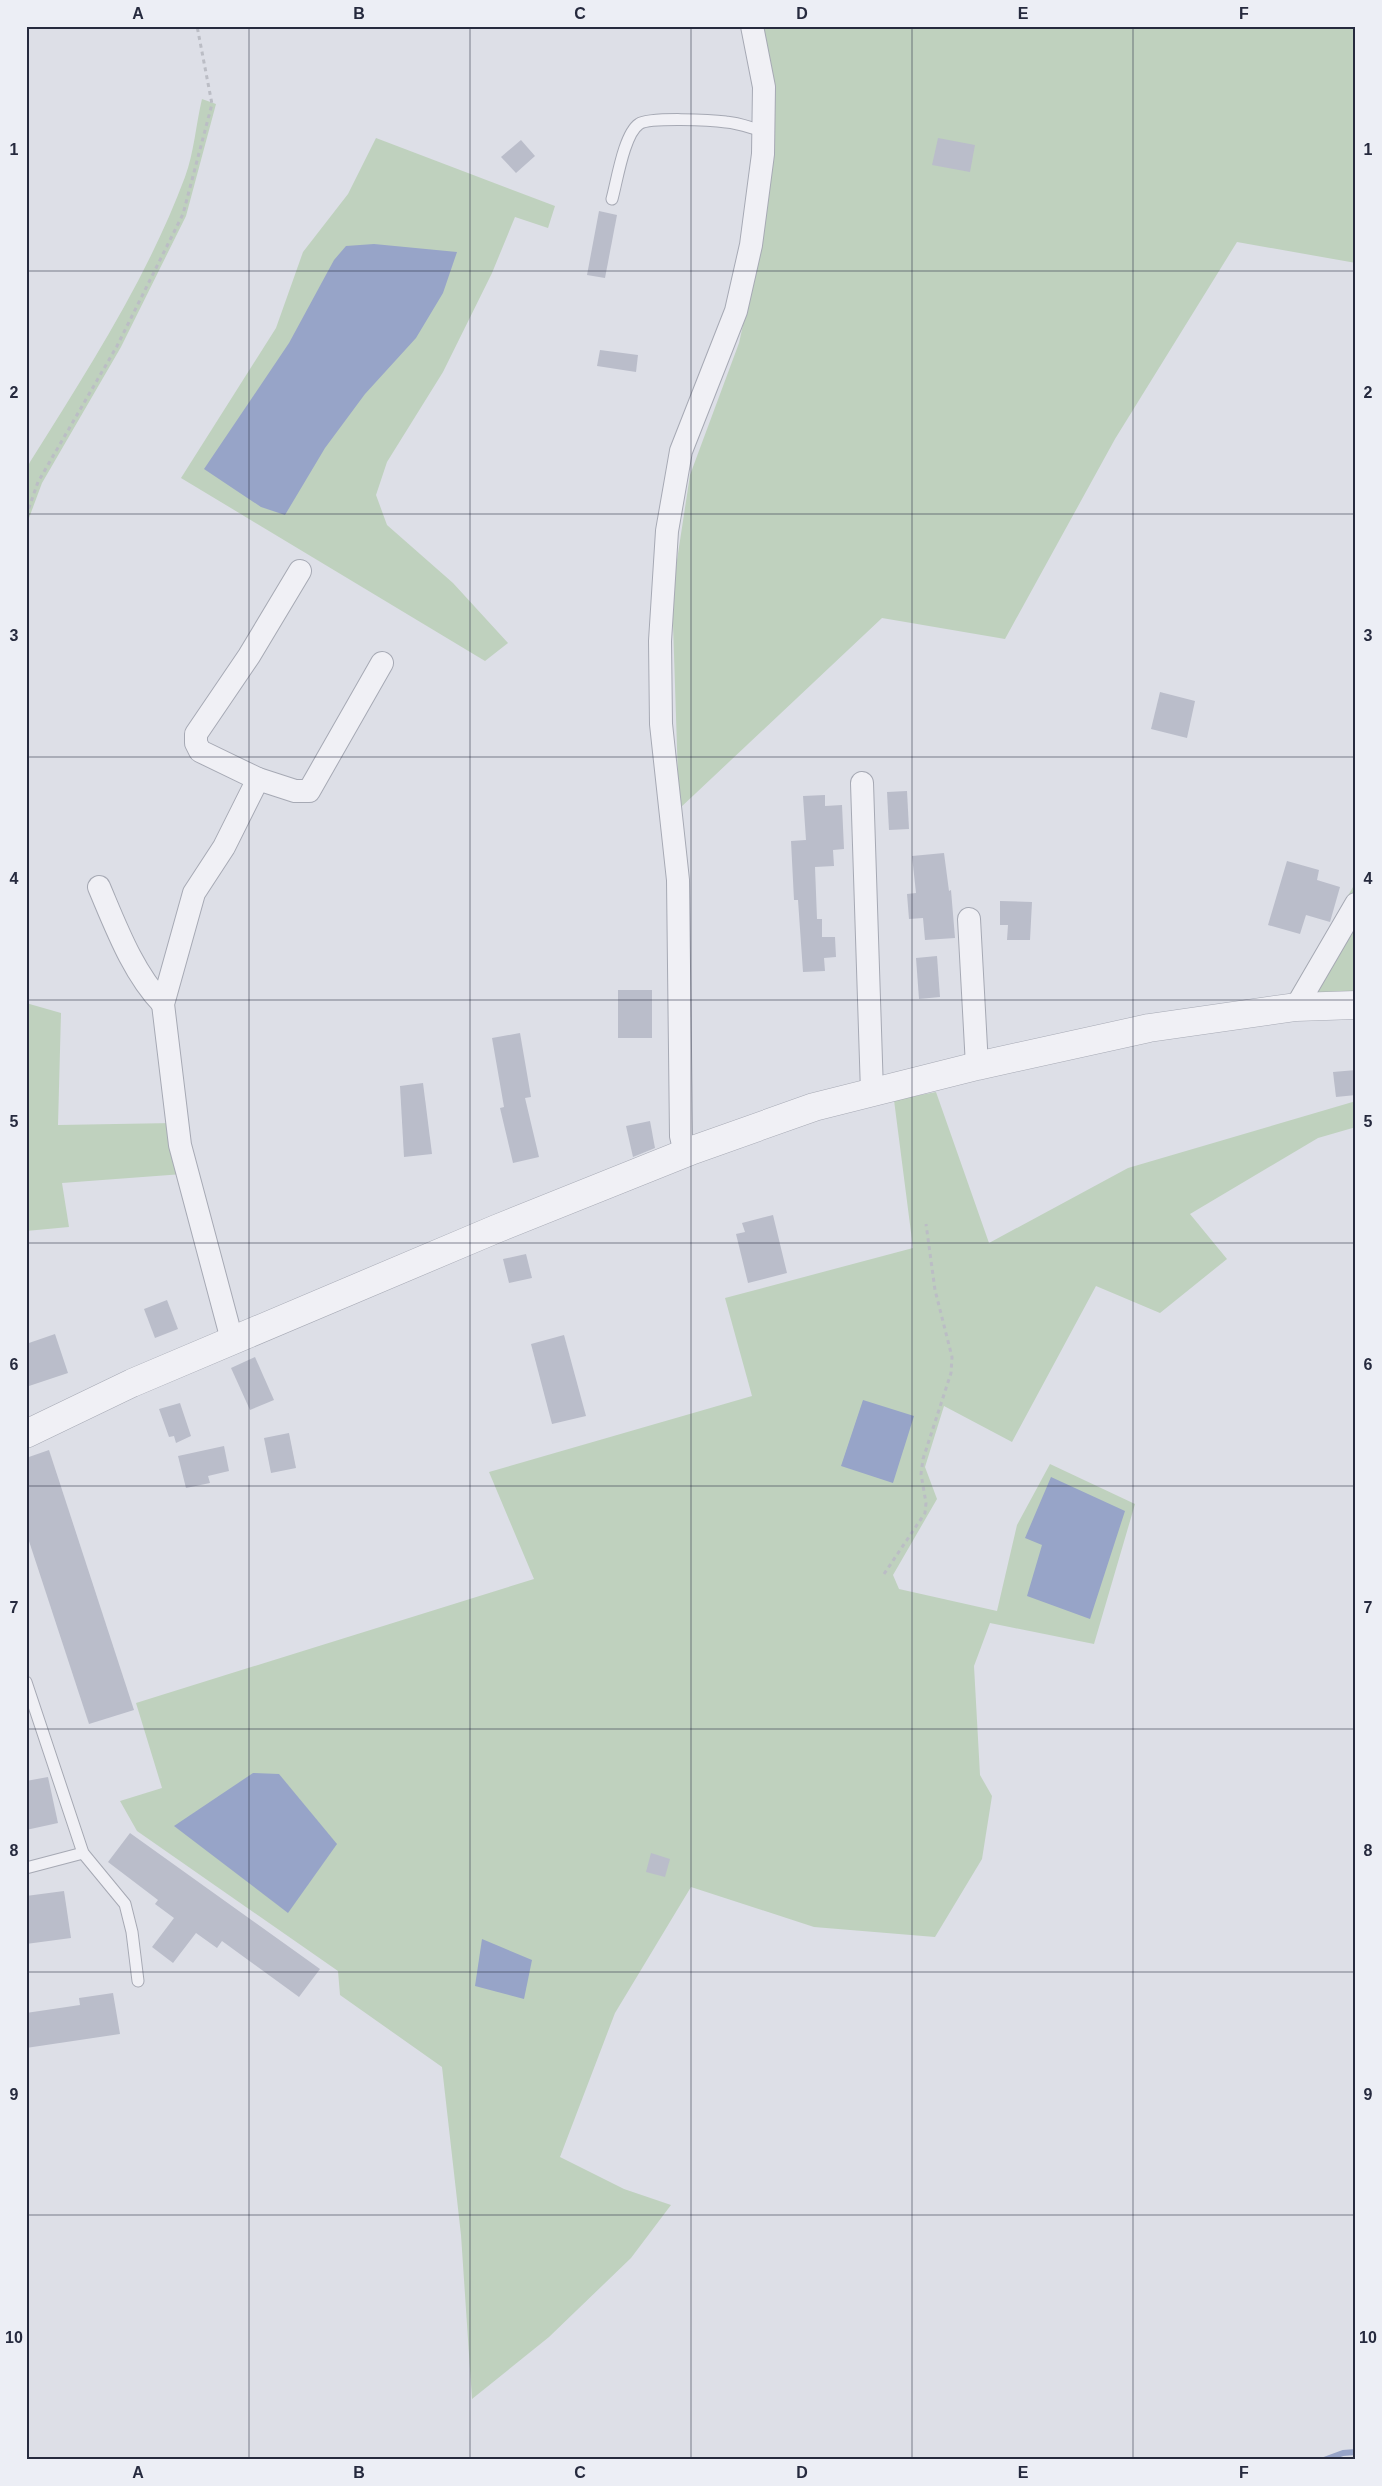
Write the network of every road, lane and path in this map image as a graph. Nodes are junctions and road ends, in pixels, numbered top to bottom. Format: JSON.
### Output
{"nodes":[{"id":1,"x":197,"y":26,"type":"edge"},
{"id":2,"x":752,"y":26,"type":"edge"},
{"id":3,"x":764,"y":131,"type":"junction"},
{"id":4,"x":612,"y":199,"type":"dead end"},
{"id":5,"x":26,"y":516,"type":"edge"},
{"id":6,"x":300,"y":571,"type":"dead end"},
{"id":7,"x":382,"y":664,"type":"dead end"},
{"id":8,"x":258,"y":779,"type":"junction"},
{"id":9,"x":862,"y":783,"type":"dead end"},
{"id":10,"x":100,"y":887,"type":"dead end"},
{"id":11,"x":1356,"y":904,"type":"edge"},
{"id":12,"x":969,"y":920,"type":"dead end"},
{"id":13,"x":163,"y":1004,"type":"junction"},
{"id":14,"x":1356,"y":1004,"type":"edge"},
{"id":15,"x":1296,"y":1007,"type":"junction"},
{"id":16,"x":977,"y":1066,"type":"junction"},
{"id":17,"x":872,"y":1092,"type":"junction"},
{"id":18,"x":685,"y":1154,"type":"junction"},
{"id":19,"x":926,"y":1224,"type":"dead end"},
{"id":20,"x":232,"y":1340,"type":"junction"},
{"id":21,"x":26,"y":1434,"type":"edge"},
{"id":22,"x":884,"y":1574,"type":"dead end"},
{"id":23,"x":27,"y":1684,"type":"edge"},
{"id":24,"x":83,"y":1853,"type":"junction"},
{"id":25,"x":26,"y":1868,"type":"edge"},
{"id":26,"x":138,"y":1981,"type":"dead end"}],
"edges":[{"from":1,"to":5,"type":"path"},
{"from":2,"to":3,"type":"street"},
{"from":3,"to":4,"type":"lane"},
{"from":3,"to":18,"type":"street"},
{"from":6,"to":8,"type":"street"},
{"from":7,"to":8,"type":"street"},
{"from":8,"to":13,"type":"street"},
{"from":9,"to":17,"type":"street"},
{"from":10,"to":13,"type":"street"},
{"from":11,"to":15,"type":"street"},
{"from":12,"to":16,"type":"street"},
{"from":13,"to":20,"type":"street"},
{"from":14,"to":15,"type":"street"},
{"from":15,"to":16,"type":"street"},
{"from":16,"to":17,"type":"street"},
{"from":17,"to":18,"type":"street"},
{"from":18,"to":20,"type":"street"},
{"from":19,"to":22,"type":"path"},
{"from":20,"to":21,"type":"street"},
{"from":23,"to":24,"type":"lane"},
{"from":24,"to":25,"type":"lane"},
{"from":24,"to":26,"type":"lane"}]}
